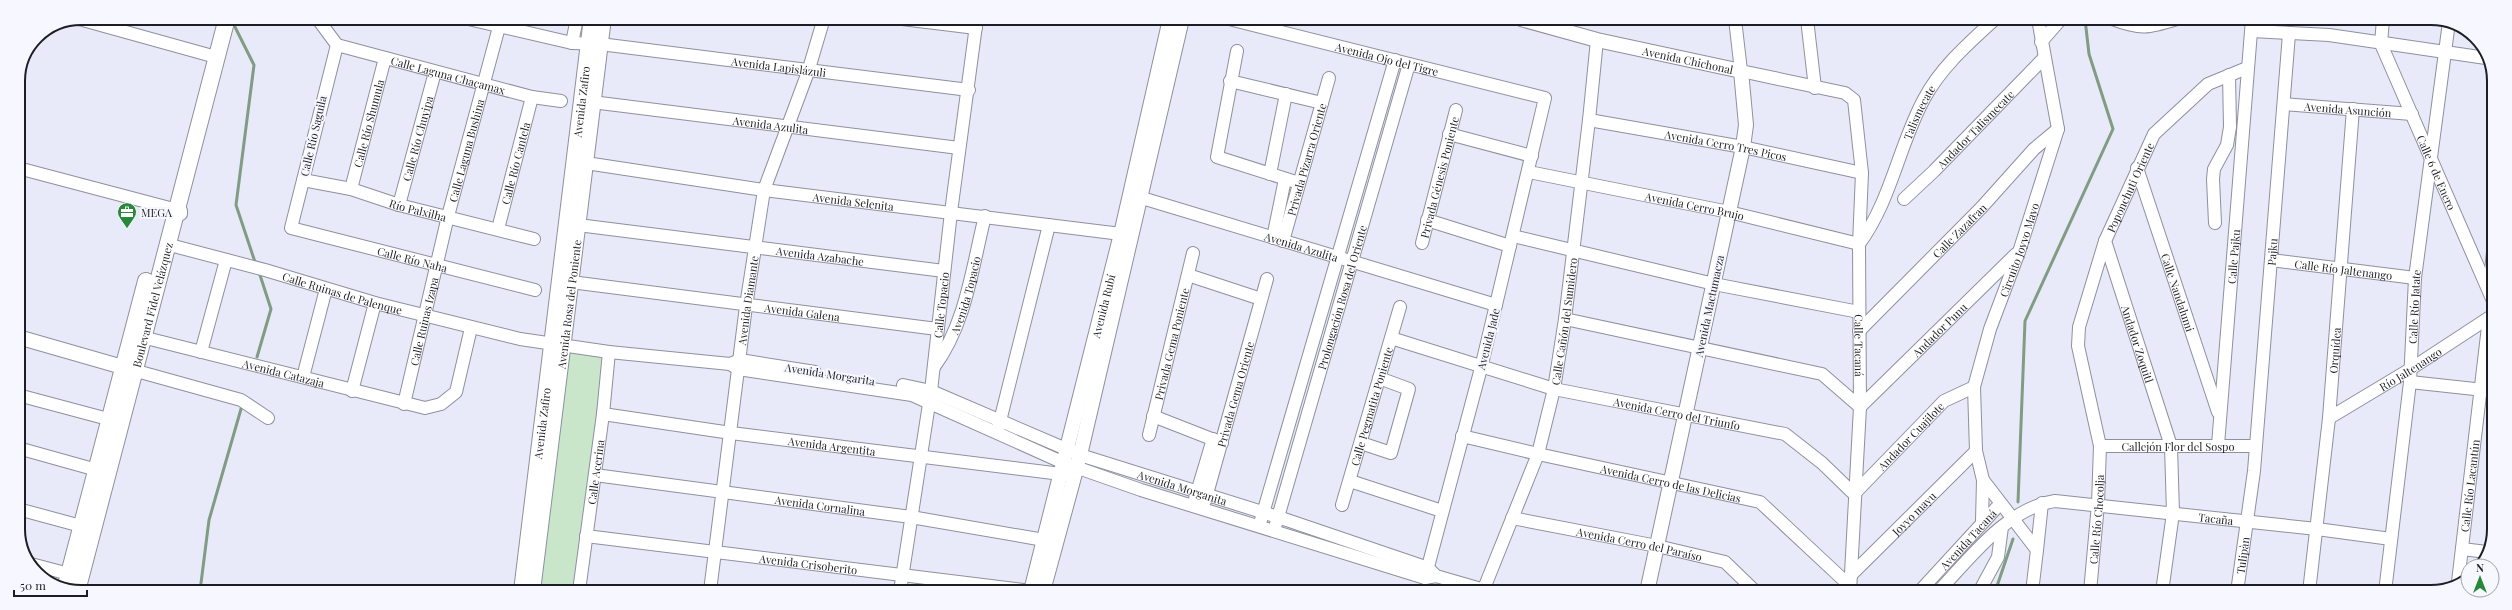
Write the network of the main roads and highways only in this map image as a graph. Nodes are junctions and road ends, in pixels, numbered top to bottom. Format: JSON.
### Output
{"nodes":[{"id":1,"x":215,"y":25,"type":"edge"},
{"id":2,"x":224,"y":25,"type":"edge"},
{"id":3,"x":212,"y":55,"type":"junction"},
{"id":4,"x":170,"y":208,"type":"junction"},
{"id":5,"x":132,"y":369,"type":"junction"},
{"id":6,"x":101,"y":471,"type":"junction"},
{"id":7,"x":67,"y":582,"type":"edge"},
{"id":8,"x":78,"y":585,"type":"edge"}],
"edges":[{"from":1,"to":3,"type":"main road","name":"Boulevard Fidel Velázquez"},
{"from":2,"to":3,"type":"main road","name":"Boulevard Fidel Velázquez"},
{"from":3,"to":4,"type":"main road","name":"Boulevard Fidel Velázquez"},
{"from":4,"to":5,"type":"main road","name":"Boulevard Fidel Velázquez"},
{"from":4,"to":5,"type":"main road","name":"Boulevard Fidel Velázquez"},
{"from":5,"to":6,"type":"main road","name":"Boulevard Fidel Velázquez"},
{"from":5,"to":6,"type":"main road","name":"Boulevard Fidel Velázquez"},
{"from":6,"to":7,"type":"main road","name":"Boulevard Fidel Velázquez"},
{"from":6,"to":8,"type":"main road","name":"Boulevard Fidel Velázquez"}]}
